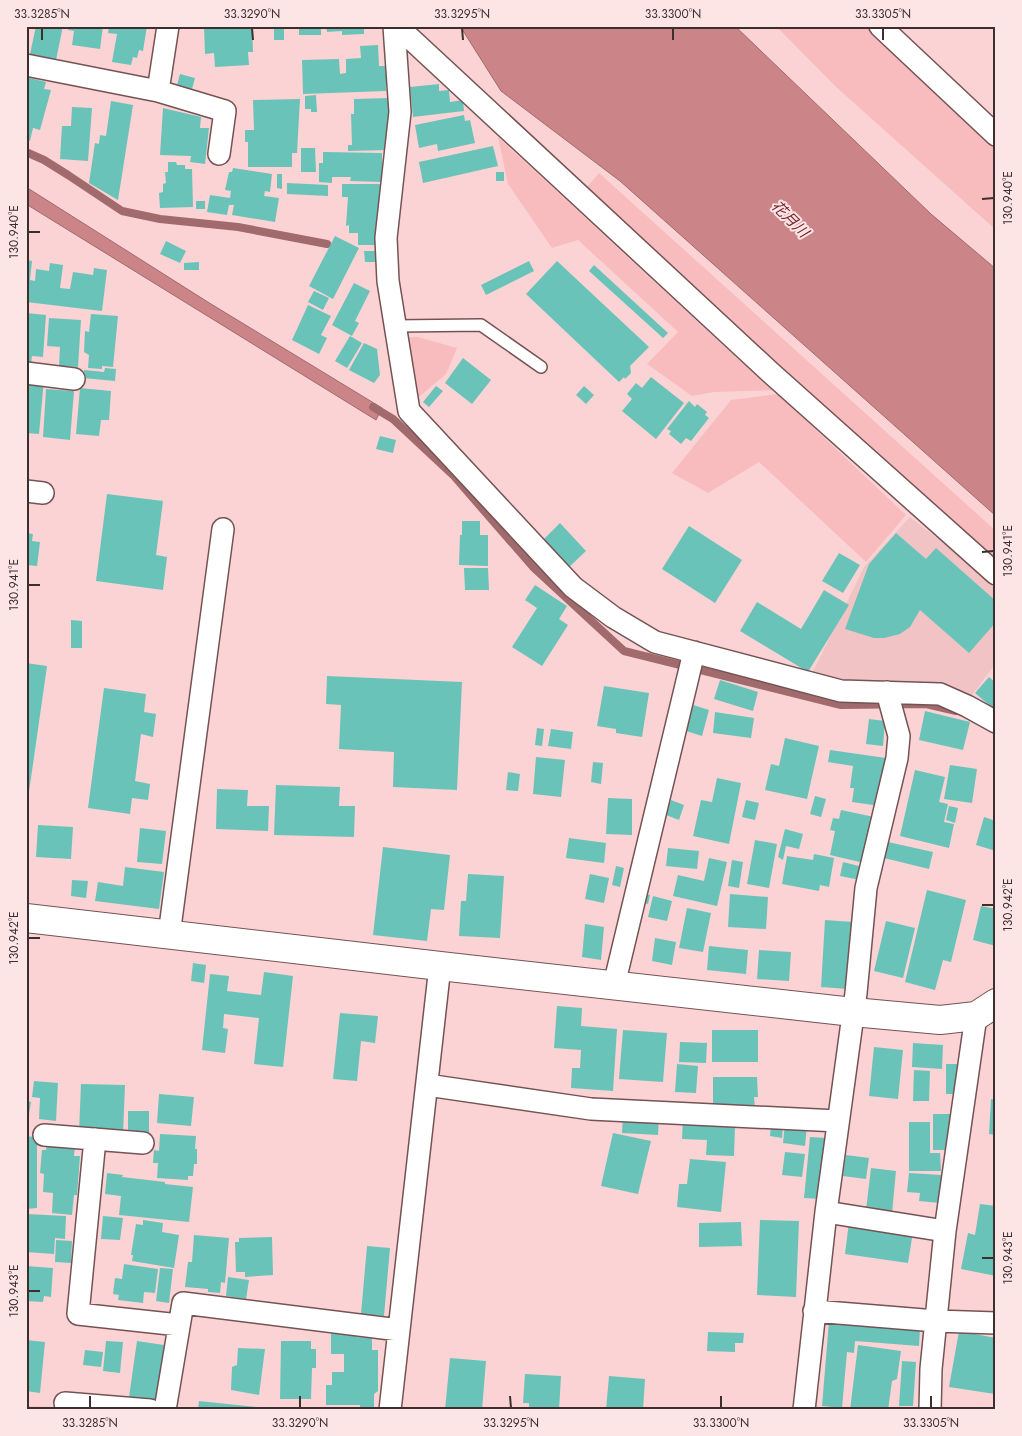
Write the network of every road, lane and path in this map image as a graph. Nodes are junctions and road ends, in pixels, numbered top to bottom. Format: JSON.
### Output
{"nodes":[{"id":1,"x":168,"y":26,"type":"edge"},
{"id":2,"x":395,"y":26,"type":"edge"},
{"id":3,"x":880,"y":26,"type":"edge"},
{"id":4,"x":26,"y":65,"type":"edge"},
{"id":5,"x":158,"y":91,"type":"junction"},
{"id":6,"x":996,"y":134,"type":"edge"},
{"id":7,"x":219,"y":154,"type":"dead end"},
{"id":8,"x":395,"y":326,"type":"junction"},
{"id":9,"x":541,"y":367,"type":"dead end"},
{"id":10,"x":26,"y":373,"type":"edge"},
{"id":11,"x":74,"y":379,"type":"dead end"},
{"id":12,"x":222,"y":529,"type":"dead end"},
{"id":13,"x":996,"y":574,"type":"edge"},
{"id":14,"x":692,"y":662,"type":"junction"},
{"id":15,"x":887,"y":692,"type":"junction"},
{"id":16,"x":996,"y":722,"type":"edge"},
{"id":17,"x":26,"y":918,"type":"edge"},
{"id":18,"x":169,"y":935,"type":"junction"},
{"id":19,"x":440,"y":966,"type":"junction"},
{"id":20,"x":614,"y":985,"type":"junction"},
{"id":21,"x":986,"y":1010,"type":"edge"},
{"id":22,"x":854,"y":1012,"type":"junction"},
{"id":23,"x":427,"y":1085,"type":"junction"},
{"id":24,"x":838,"y":1121,"type":"junction"},
{"id":25,"x":44,"y":1135,"type":"dead end"},
{"id":26,"x":95,"y":1139,"type":"junction"},
{"id":27,"x":143,"y":1143,"type":"dead end"},
{"id":28,"x":826,"y":1212,"type":"junction"},
{"id":29,"x":945,"y":1231,"type":"junction"},
{"id":30,"x":814,"y":1311,"type":"junction"},
{"id":31,"x":936,"y":1322,"type":"junction"},
{"id":32,"x":996,"y":1323,"type":"edge"},
{"id":33,"x":179,"y":1325,"type":"junction"},
{"id":34,"x":399,"y":1330,"type":"junction"},
{"id":35,"x":65,"y":1403,"type":"dead end"},
{"id":36,"x":150,"y":1410,"type":"edge"},
{"id":37,"x":165,"y":1410,"type":"edge"},
{"id":38,"x":390,"y":1410,"type":"edge"},
{"id":39,"x":804,"y":1410,"type":"edge"},
{"id":40,"x":930,"y":1410,"type":"edge"}],
"edges":[{"from":1,"to":5,"type":"street"},
{"from":2,"to":8,"type":"street"},
{"from":2,"to":13,"type":"street"},
{"from":3,"to":6,"type":"street"},
{"from":4,"to":5,"type":"street"},
{"from":5,"to":7,"type":"street"},
{"from":8,"to":9,"type":"lane"},
{"from":8,"to":14,"type":"street"},
{"from":10,"to":11,"type":"street"},
{"from":12,"to":18,"type":"street"},
{"from":14,"to":15,"type":"street"},
{"from":14,"to":20,"type":"street"},
{"from":15,"to":16,"type":"street"},
{"from":15,"to":22,"type":"street"},
{"from":17,"to":18,"type":"street"},
{"from":18,"to":19,"type":"street"},
{"from":19,"to":20,"type":"street"},
{"from":19,"to":23,"type":"street"},
{"from":20,"to":22,"type":"street"},
{"from":21,"to":22,"type":"street"},
{"from":21,"to":29,"type":"street"},
{"from":22,"to":24,"type":"street"},
{"from":23,"to":24,"type":"street"},
{"from":23,"to":34,"type":"street"},
{"from":24,"to":28,"type":"street"},
{"from":25,"to":26,"type":"street"},
{"from":26,"to":27,"type":"street"},
{"from":26,"to":33,"type":"street"},
{"from":28,"to":29,"type":"street"},
{"from":28,"to":30,"type":"street"},
{"from":29,"to":31,"type":"street"},
{"from":30,"to":31,"type":"street"},
{"from":30,"to":39,"type":"street"},
{"from":31,"to":32,"type":"street"},
{"from":31,"to":40,"type":"street"},
{"from":33,"to":34,"type":"street"},
{"from":33,"to":37,"type":"street"},
{"from":34,"to":38,"type":"street"},
{"from":35,"to":36,"type":"street"}]}
